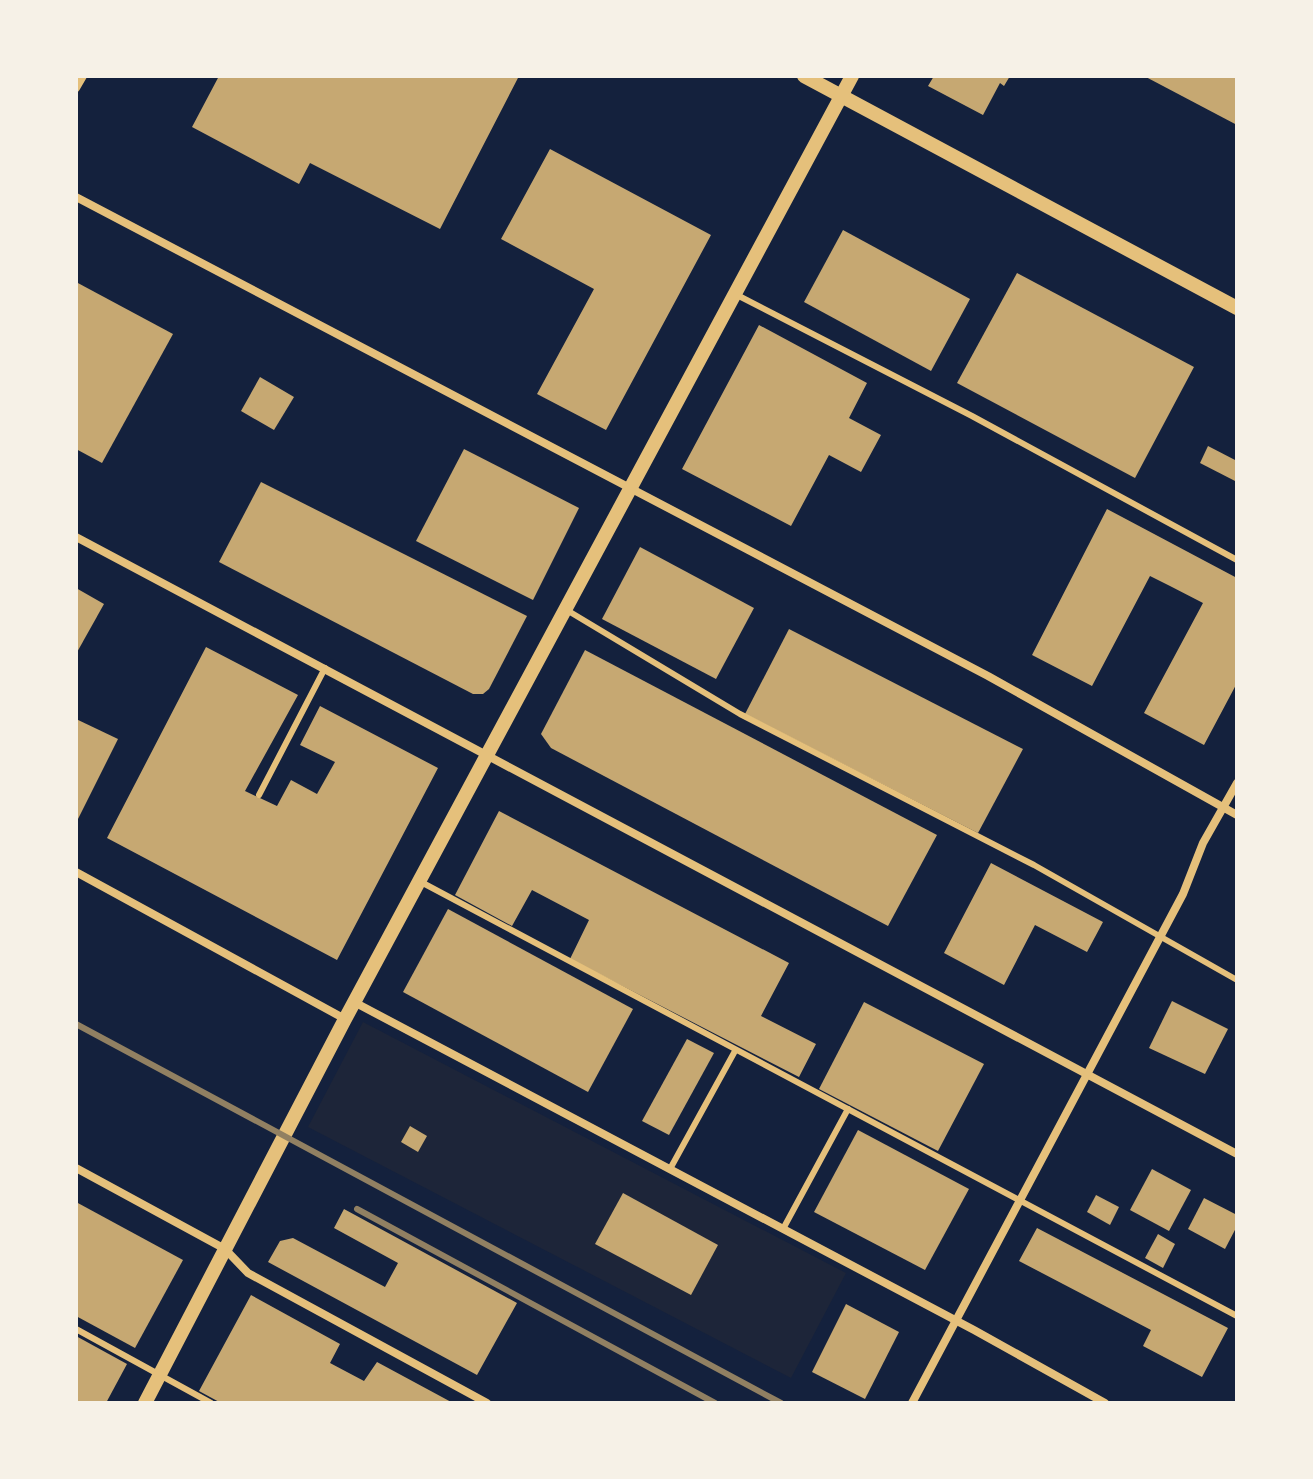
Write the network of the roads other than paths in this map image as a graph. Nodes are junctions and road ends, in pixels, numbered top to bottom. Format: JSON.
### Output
{"nodes":[{"id":1,"x":83,"y":76,"type":"edge"},
{"id":2,"x":804,"y":76,"type":"edge"},
{"id":3,"x":852,"y":76,"type":"edge"},
{"id":4,"x":76,"y":88,"type":"edge"},
{"id":5,"x":841,"y":96,"type":"junction"},
{"id":6,"x":76,"y":197,"type":"edge"},
{"id":7,"x":733,"y":294,"type":"junction"},
{"id":8,"x":1237,"y":308,"type":"edge"},
{"id":9,"x":629,"y":489,"type":"junction"},
{"id":10,"x":76,"y":537,"type":"edge"},
{"id":11,"x":1237,"y":560,"type":"edge"},
{"id":12,"x":565,"y":609,"type":"junction"},
{"id":13,"x":325,"y":668,"type":"junction"},
{"id":14,"x":488,"y":755,"type":"junction"},
{"id":15,"x":1237,"y":783,"type":"edge"},
{"id":16,"x":259,"y":795,"type":"dead end"},
{"id":17,"x":1223,"y":807,"type":"junction"},
{"id":18,"x":1237,"y":815,"type":"edge"},
{"id":19,"x":76,"y":872,"type":"edge"},
{"id":20,"x":419,"y":882,"type":"junction"},
{"id":21,"x":1160,"y":936,"type":"junction"},
{"id":22,"x":1237,"y":980,"type":"edge"},
{"id":23,"x":354,"y":1002,"type":"junction"},
{"id":24,"x":345,"y":1019,"type":"junction"},
{"id":25,"x":735,"y":1051,"type":"junction"},
{"id":26,"x":1088,"y":1073,"type":"junction"},
{"id":27,"x":848,"y":1109,"type":"junction"},
{"id":28,"x":1237,"y":1154,"type":"edge"},
{"id":29,"x":76,"y":1168,"type":"edge"},
{"id":30,"x":670,"y":1169,"type":"junction"},
{"id":31,"x":1021,"y":1199,"type":"junction"},
{"id":32,"x":783,"y":1229,"type":"junction"},
{"id":33,"x":225,"y":1249,"type":"junction"},
{"id":34,"x":1237,"y":1316,"type":"edge"},
{"id":35,"x":957,"y":1321,"type":"junction"},
{"id":36,"x":76,"y":1329,"type":"edge"},
{"id":37,"x":159,"y":1376,"type":"junction"},
{"id":38,"x":145,"y":1403,"type":"edge"},
{"id":39,"x":211,"y":1403,"type":"edge"},
{"id":40,"x":487,"y":1403,"type":"edge"},
{"id":41,"x":912,"y":1403,"type":"edge"},
{"id":42,"x":1105,"y":1403,"type":"edge"}],
"edges":[{"from":1,"to":4,"type":"street"},
{"from":2,"to":5,"type":"street"},
{"from":3,"to":5,"type":"street"},
{"from":5,"to":7,"type":"street"},
{"from":5,"to":8,"type":"street"},
{"from":6,"to":9,"type":"street"},
{"from":7,"to":9,"type":"street"},
{"from":7,"to":11,"type":"lane"},
{"from":9,"to":12,"type":"street"},
{"from":9,"to":17,"type":"street"},
{"from":10,"to":13,"type":"street"},
{"from":12,"to":14,"type":"street"},
{"from":12,"to":21,"type":"lane"},
{"from":13,"to":14,"type":"street"},
{"from":13,"to":16,"type":"lane"},
{"from":14,"to":20,"type":"street"},
{"from":14,"to":26,"type":"street"},
{"from":15,"to":17,"type":"street"},
{"from":17,"to":18,"type":"street"},
{"from":17,"to":21,"type":"street"},
{"from":19,"to":24,"type":"street"},
{"from":20,"to":23,"type":"street"},
{"from":20,"to":25,"type":"lane"},
{"from":21,"to":22,"type":"lane"},
{"from":21,"to":26,"type":"street"},
{"from":23,"to":24,"type":"street"},
{"from":23,"to":30,"type":"street"},
{"from":24,"to":33,"type":"street"},
{"from":25,"to":27,"type":"lane"},
{"from":25,"to":30,"type":"lane"},
{"from":26,"to":28,"type":"street"},
{"from":26,"to":31,"type":"street"},
{"from":27,"to":31,"type":"lane"},
{"from":27,"to":32,"type":"lane"},
{"from":29,"to":33,"type":"street"},
{"from":30,"to":32,"type":"street"},
{"from":31,"to":34,"type":"lane"},
{"from":31,"to":35,"type":"street"},
{"from":32,"to":35,"type":"street"},
{"from":33,"to":37,"type":"street"},
{"from":33,"to":40,"type":"street"},
{"from":35,"to":41,"type":"street"},
{"from":35,"to":42,"type":"street"},
{"from":36,"to":37,"type":"lane"},
{"from":37,"to":38,"type":"street"},
{"from":37,"to":39,"type":"lane"}]}
